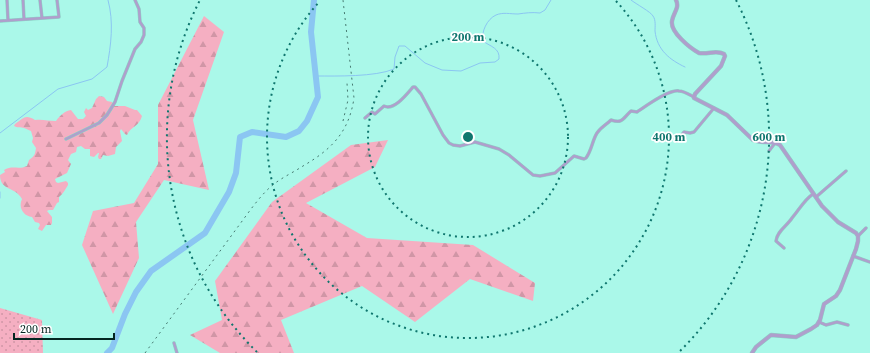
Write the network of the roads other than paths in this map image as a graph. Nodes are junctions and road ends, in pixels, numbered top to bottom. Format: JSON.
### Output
{"nodes":[{"id":1,"x":7,"y":0,"type":"edge"},
{"id":2,"x":24,"y":0,"type":"edge"},
{"id":3,"x":40,"y":0,"type":"edge"},
{"id":4,"x":57,"y":0,"type":"edge"},
{"id":5,"x":135,"y":0,"type":"edge"},
{"id":6,"x":676,"y":0,"type":"edge"},
{"id":7,"x":42,"y":18,"type":"junction"},
{"id":8,"x":24,"y":19,"type":"junction"},
{"id":9,"x":8,"y":20,"type":"junction"},
{"id":10,"x":0,"y":21,"type":"edge"},
{"id":11,"x":694,"y":97,"type":"junction"},
{"id":12,"x":714,"y":108,"type":"junction"},
{"id":13,"x":365,"y":118,"type":"dead end"},
{"id":14,"x":66,"y":139,"type":"dead end"},
{"id":15,"x":677,"y":140,"type":"dead end"},
{"id":16,"x":775,"y":142,"type":"junction"},
{"id":17,"x":769,"y":151,"type":"dead end"},
{"id":18,"x":846,"y":171,"type":"dead end"},
{"id":19,"x":814,"y":196,"type":"junction"},
{"id":20,"x":866,"y":228,"type":"dead end"},
{"id":21,"x":858,"y":236,"type":"junction"},
{"id":22,"x":784,"y":248,"type":"dead end"},
{"id":23,"x":854,"y":256,"type":"junction"},
{"id":24,"x":870,"y":262,"type":"edge"},
{"id":25,"x":818,"y":322,"type":"junction"},
{"id":26,"x":848,"y":325,"type":"dead end"},
{"id":27,"x":174,"y":343,"type":"dead end"},
{"id":28,"x":177,"y":353,"type":"edge"},
{"id":29,"x":752,"y":353,"type":"edge"}],
"edges":[{"from":1,"to":9,"type":"street"},
{"from":2,"to":8,"type":"street"},
{"from":3,"to":7,"type":"street"},
{"from":4,"to":7,"type":"street"},
{"from":5,"to":14,"type":"street"},
{"from":6,"to":11,"type":"street"},
{"from":7,"to":8,"type":"street"},
{"from":8,"to":9,"type":"street"},
{"from":9,"to":10,"type":"street"},
{"from":11,"to":12,"type":"street"},
{"from":11,"to":13,"type":"street"},
{"from":12,"to":15,"type":"street"},
{"from":12,"to":16,"type":"street"},
{"from":16,"to":17,"type":"street"},
{"from":16,"to":19,"type":"street"},
{"from":18,"to":19,"type":"street"},
{"from":19,"to":21,"type":"street"},
{"from":19,"to":22,"type":"street"},
{"from":20,"to":21,"type":"street"},
{"from":21,"to":23,"type":"street"},
{"from":23,"to":24,"type":"street"},
{"from":23,"to":25,"type":"street"},
{"from":25,"to":26,"type":"street"},
{"from":25,"to":29,"type":"street"},
{"from":27,"to":28,"type":"street"}]}
